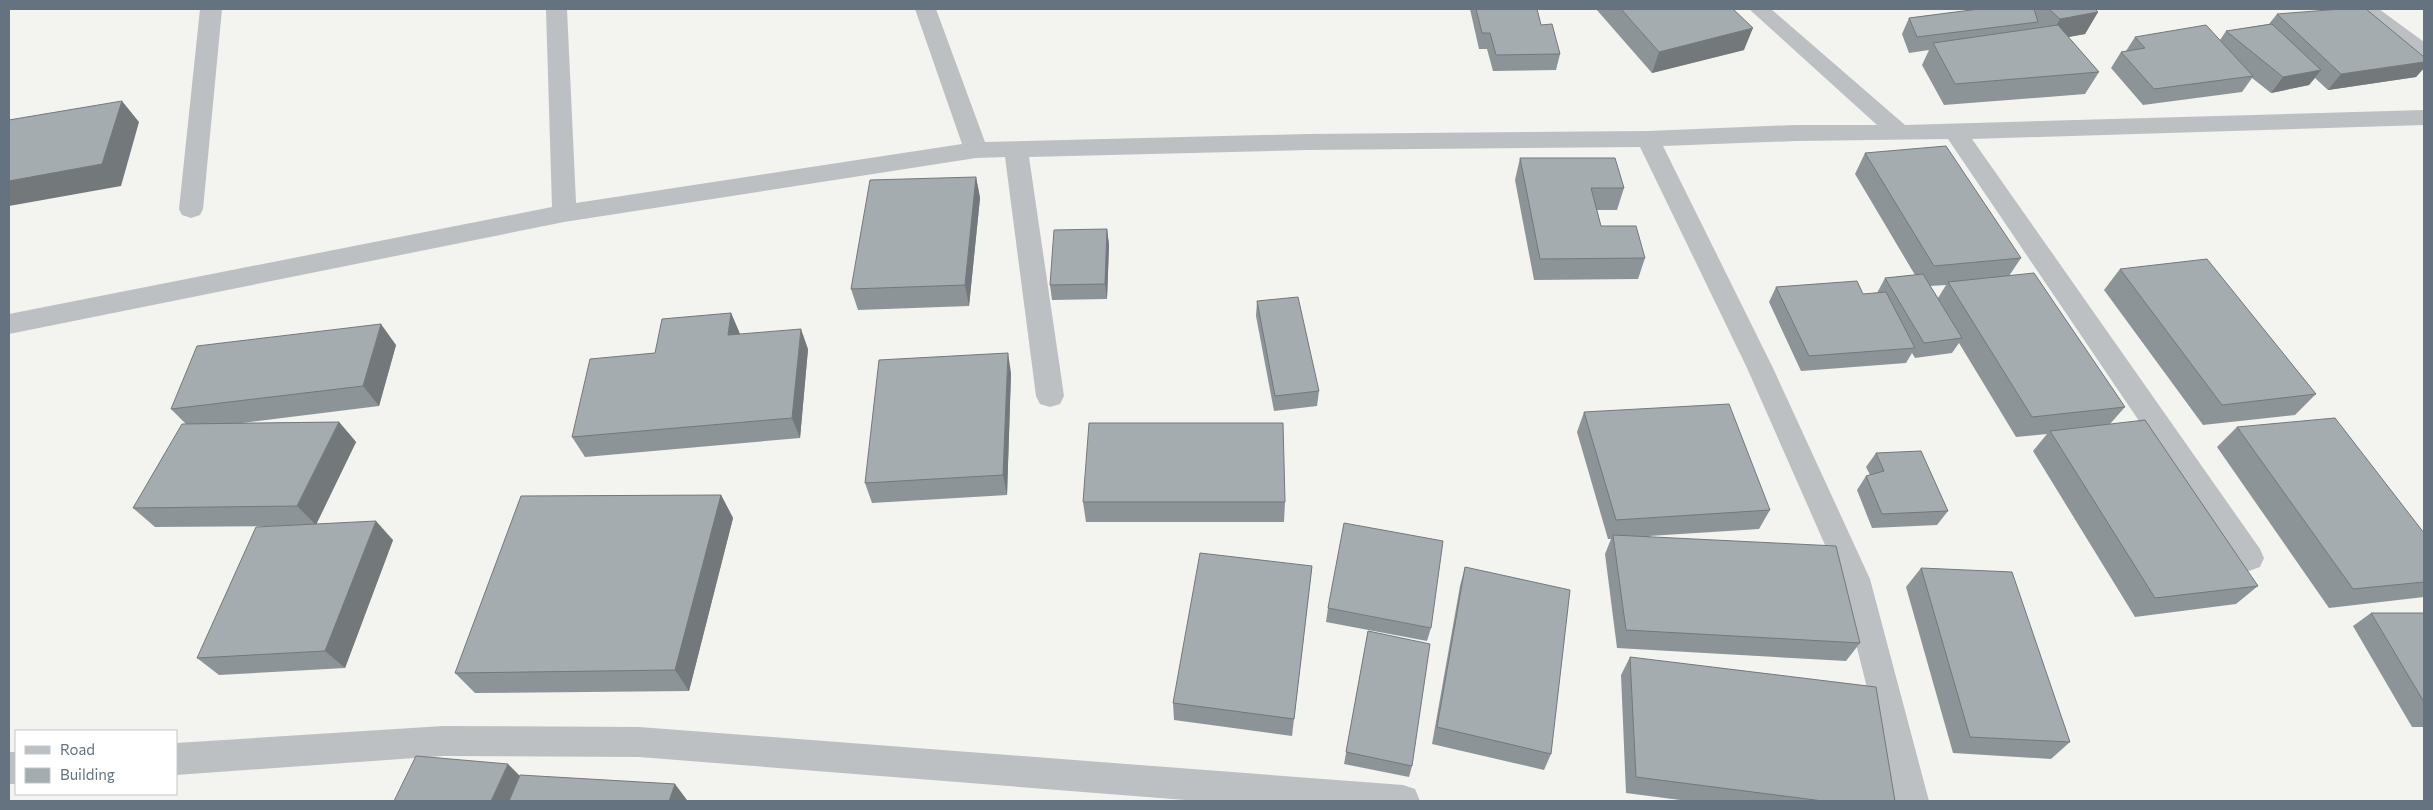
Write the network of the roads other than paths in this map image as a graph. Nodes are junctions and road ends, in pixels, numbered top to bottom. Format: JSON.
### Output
{"nodes":[{"id":1,"x":211,"y":9,"type":"edge"},
{"id":2,"x":556,"y":9,"type":"edge"},
{"id":3,"x":925,"y":9,"type":"edge"},
{"id":4,"x":1759,"y":9,"type":"edge"},
{"id":5,"x":2366,"y":9,"type":"edge"},
{"id":6,"x":2424,"y":52,"type":"edge"},
{"id":7,"x":2424,"y":118,"type":"edge"},
{"id":8,"x":1954,"y":132,"type":"junction"},
{"id":9,"x":1900,"y":133,"type":"junction"},
{"id":10,"x":1648,"y":139,"type":"junction"},
{"id":11,"x":976,"y":150,"type":"junction"},
{"id":12,"x":1016,"y":150,"type":"junction"},
{"id":13,"x":191,"y":208,"type":"dead end"},
{"id":14,"x":564,"y":213,"type":"junction"},
{"id":15,"x":9,"y":324,"type":"edge"},
{"id":16,"x":1050,"y":396,"type":"dead end"},
{"id":17,"x":2249,"y":558,"type":"dead end"},
{"id":18,"x":178,"y":759,"type":"edge"},
{"id":19,"x":1403,"y":801,"type":"edge"},
{"id":20,"x":1912,"y":801,"type":"edge"}],
"edges":[{"from":1,"to":13,"type":"street"},
{"from":2,"to":14,"type":"street"},
{"from":3,"to":11,"type":"street"},
{"from":4,"to":9,"type":"street"},
{"from":5,"to":6,"type":"street"},
{"from":7,"to":8,"type":"street"},
{"from":8,"to":9,"type":"street"},
{"from":8,"to":17,"type":"street"},
{"from":9,"to":10,"type":"street"},
{"from":10,"to":12,"type":"street"},
{"from":10,"to":20,"type":"street"},
{"from":11,"to":12,"type":"street"},
{"from":11,"to":14,"type":"street"},
{"from":12,"to":16,"type":"street"},
{"from":14,"to":15,"type":"street"},
{"from":18,"to":19,"type":"street"}]}
